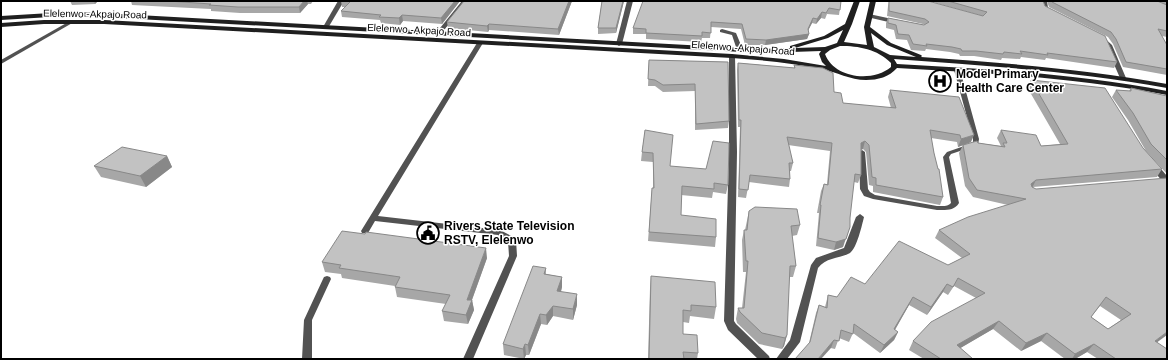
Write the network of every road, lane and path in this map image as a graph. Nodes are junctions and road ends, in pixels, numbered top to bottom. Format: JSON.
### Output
{"nodes":[{"id":1,"x":341,"y":1,"type":"edge"},
{"id":2,"x":465,"y":1,"type":"edge"},
{"id":3,"x":630,"y":1,"type":"edge"},
{"id":4,"x":857,"y":1,"type":"edge"},
{"id":5,"x":873,"y":1,"type":"edge"},
{"id":6,"x":1044,"y":1,"type":"edge"},
{"id":7,"x":1058,"y":15,"type":"edge"},
{"id":8,"x":869,"y":16,"type":"junction"},
{"id":9,"x":1,"y":18,"type":"edge"},
{"id":10,"x":72,"y":22,"type":"junction"},
{"id":11,"x":900,"y":22,"type":"edge"},
{"id":12,"x":849,"y":24,"type":"junction"},
{"id":13,"x":1,"y":25,"type":"edge"},
{"id":14,"x":866,"y":27,"type":"junction"},
{"id":15,"x":326,"y":28,"type":"junction"},
{"id":16,"x":722,"y":31,"type":"dead end"},
{"id":17,"x":1093,"y":33,"type":"edge"},
{"id":18,"x":438,"y":34,"type":"junction"},
{"id":19,"x":480,"y":43,"type":"junction"},
{"id":20,"x":619,"y":44,"type":"junction"},
{"id":21,"x":840,"y":44,"type":"junction"},
{"id":22,"x":871,"y":48,"type":"junction"},
{"id":23,"x":825,"y":49,"type":"junction"},
{"id":24,"x":740,"y":50,"type":"junction"},
{"id":25,"x":761,"y":51,"type":"junction"},
{"id":26,"x":732,"y":56,"type":"junction"},
{"id":27,"x":890,"y":57,"type":"junction"},
{"id":28,"x":938,"y":61,"type":"junction"},
{"id":29,"x":1,"y":62,"type":"edge"},
{"id":30,"x":894,"y":66,"type":"junction"},
{"id":31,"x":835,"y":70,"type":"junction"},
{"id":32,"x":957,"y":70,"type":"junction"},
{"id":33,"x":1123,"y":78,"type":"junction"},
{"id":34,"x":1096,"y":80,"type":"junction"},
{"id":35,"x":1167,"y":86,"type":"edge"},
{"id":36,"x":1103,"y":92,"type":"edge"},
{"id":37,"x":1167,"y":93,"type":"edge"},
{"id":38,"x":862,"y":152,"type":"edge"},
{"id":39,"x":1147,"y":158,"type":"edge"},
{"id":40,"x":1164,"y":180,"type":"edge"},
{"id":41,"x":860,"y":217,"type":"dead end"},
{"id":42,"x":374,"y":218,"type":"junction"},
{"id":43,"x":365,"y":231,"type":"edge"},
{"id":44,"x":327,"y":279,"type":"dead end"},
{"id":45,"x":307,"y":359,"type":"edge"},
{"id":46,"x":468,"y":359,"type":"edge"},
{"id":47,"x":765,"y":359,"type":"edge"},
{"id":48,"x":781,"y":359,"type":"edge"}],
"edges":[{"from":1,"to":15,"type":"street"},
{"from":2,"to":18,"type":"street"},
{"from":3,"to":20,"type":"street"},
{"from":4,"to":12,"type":"main road"},
{"from":5,"to":8,"type":"main road"},
{"from":6,"to":7,"type":"street"},
{"from":8,"to":11,"type":"street"},
{"from":8,"to":14,"type":"main road"},
{"from":9,"to":15,"type":"main road","name":"Elelenwo -Akpajo Road"},
{"from":10,"to":13,"type":"main road","name":"Elelenwo -Akpajo Road"},
{"from":10,"to":19,"type":"main road","name":"Elelenwo -Akpajo Road"},
{"from":10,"to":29,"type":"lane"},
{"from":12,"to":21,"type":"main road"},
{"from":12,"to":25,"type":"main road"},
{"from":14,"to":22,"type":"main road"},
{"from":14,"to":28,"type":"main road"},
{"from":15,"to":18,"type":"main road","name":"Elelenwo -Akpajo Road"},
{"from":16,"to":24,"type":"lane"},
{"from":17,"to":33,"type":"street"},
{"from":18,"to":20,"type":"main road","name":"Elelenwo -Akpajo Road"},
{"from":19,"to":26,"type":"main road","name":"Elelenwo -Akpajo Road"},
{"from":19,"to":42,"type":"lane"},
{"from":20,"to":24,"type":"main road","name":"Elelenwo -Akpajo Road"},
{"from":21,"to":22,"type":"main road"},
{"from":21,"to":23,"type":"main road","name":"Elelenwo -Akpajo Road"},
{"from":22,"to":27,"type":"main road"},
{"from":23,"to":25,"type":"main road","name":"Elelenwo -Akpajo Road"},
{"from":23,"to":31,"type":"main road"},
{"from":24,"to":25,"type":"main road","name":"Elelenwo -Akpajo Road"},
{"from":26,"to":31,"type":"main road","name":"Elelenwo -Akpajo Road"},
{"from":26,"to":47,"type":"street"},
{"from":27,"to":28,"type":"main road"},
{"from":27,"to":30,"type":"main road"},
{"from":28,"to":33,"type":"main road"},
{"from":30,"to":31,"type":"main road","name":"Elelenwo -Akpajo Road"},
{"from":30,"to":32,"type":"main road"},
{"from":32,"to":34,"type":"main road"},
{"from":32,"to":38,"type":"lane"},
{"from":33,"to":35,"type":"main road"},
{"from":34,"to":36,"type":"street"},
{"from":34,"to":37,"type":"main road"},
{"from":39,"to":40,"type":"street"},
{"from":41,"to":48,"type":"street"},
{"from":42,"to":43,"type":"lane"},
{"from":42,"to":46,"type":"lane"},
{"from":44,"to":45,"type":"lane"}]}
